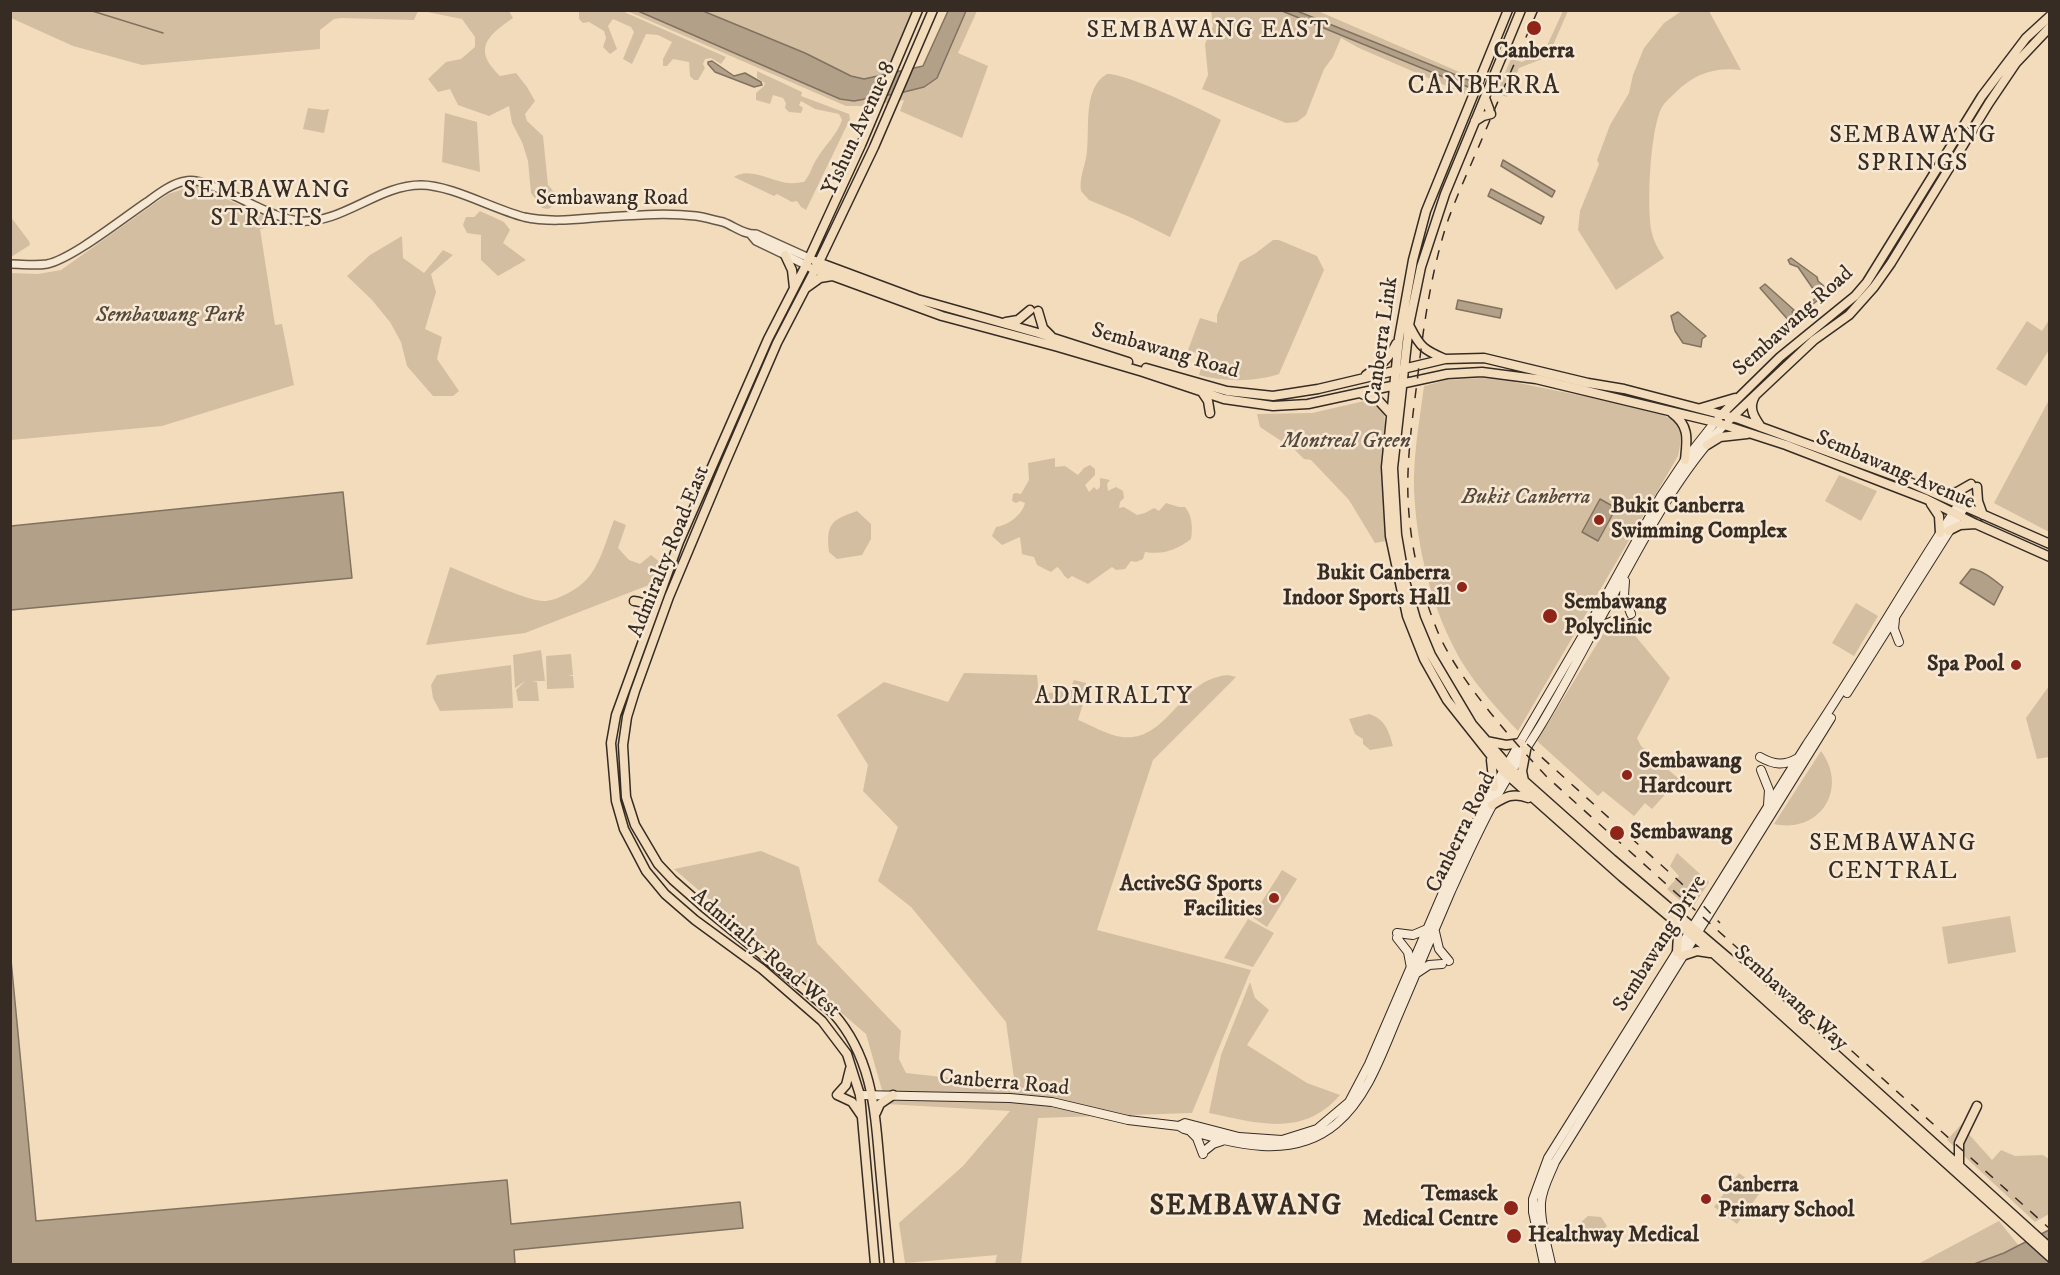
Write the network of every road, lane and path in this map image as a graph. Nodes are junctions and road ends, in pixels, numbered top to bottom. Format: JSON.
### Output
{"nodes":[{"id":1,"x":918,"y":10,"type":"edge"},
{"id":2,"x":933,"y":10,"type":"edge"},
{"id":3,"x":1503,"y":10,"type":"edge"},
{"id":4,"x":1508,"y":10,"type":"edge"},
{"id":5,"x":1521,"y":10,"type":"edge"},
{"id":6,"x":2049,"y":16,"type":"edge"},
{"id":7,"x":1504,"y":20,"type":"junction"},
{"id":8,"x":2049,"y":27,"type":"edge"},
{"id":9,"x":2027,"y":37,"type":"junction"},
{"id":10,"x":2039,"y":37,"type":"junction"},
{"id":11,"x":751,"y":235,"type":"junction"},
{"id":12,"x":826,"y":245,"type":"junction"},
{"id":13,"x":785,"y":255,"type":"junction"},
{"id":14,"x":10,"y":264,"type":"edge"},
{"id":15,"x":812,"y":264,"type":"junction"},
{"id":16,"x":834,"y":273,"type":"junction"},
{"id":17,"x":1874,"y":287,"type":"junction"},
{"id":18,"x":794,"y":289,"type":"junction"},
{"id":19,"x":1862,"y":289,"type":"junction"},
{"id":20,"x":804,"y":290,"type":"junction"},
{"id":21,"x":1000,"y":323,"type":"junction"},
{"id":22,"x":1409,"y":325,"type":"junction"},
{"id":23,"x":1052,"y":337,"type":"junction"},
{"id":24,"x":1399,"y":338,"type":"junction"},
{"id":25,"x":1484,"y":358,"type":"junction"},
{"id":26,"x":1445,"y":359,"type":"junction"},
{"id":27,"x":1400,"y":369,"type":"junction"},
{"id":28,"x":1482,"y":372,"type":"junction"},
{"id":29,"x":1361,"y":379,"type":"junction"},
{"id":30,"x":1416,"y":380,"type":"junction"},
{"id":31,"x":1398,"y":384,"type":"junction"},
{"id":32,"x":1318,"y":389,"type":"junction"},
{"id":33,"x":1202,"y":391,"type":"junction"},
{"id":34,"x":1756,"y":393,"type":"junction"},
{"id":35,"x":1362,"y":394,"type":"junction"},
{"id":36,"x":1400,"y":396,"type":"junction"},
{"id":37,"x":1738,"y":397,"type":"junction"},
{"id":38,"x":1323,"y":402,"type":"junction"},
{"id":39,"x":1698,"y":408,"type":"junction"},
{"id":40,"x":1669,"y":410,"type":"junction"},
{"id":41,"x":1210,"y":413,"type":"dead end"},
{"id":42,"x":1390,"y":413,"type":"junction"},
{"id":43,"x":1722,"y":414,"type":"junction"},
{"id":44,"x":1731,"y":417,"type":"junction"},
{"id":45,"x":1715,"y":422,"type":"junction"},
{"id":46,"x":1724,"y":425,"type":"junction"},
{"id":47,"x":1761,"y":427,"type":"junction"},
{"id":48,"x":1750,"y":434,"type":"junction"},
{"id":49,"x":1707,"y":445,"type":"junction"},
{"id":50,"x":1685,"y":460,"type":"junction"},
{"id":51,"x":1939,"y":495,"type":"junction"},
{"id":52,"x":1926,"y":499,"type":"junction"},
{"id":53,"x":1962,"y":505,"type":"junction"},
{"id":54,"x":1956,"y":514,"type":"junction"},
{"id":55,"x":1983,"y":515,"type":"junction"},
{"id":56,"x":1976,"y":524,"type":"junction"},
{"id":57,"x":1944,"y":532,"type":"junction"},
{"id":58,"x":2049,"y":544,"type":"edge"},
{"id":59,"x":2049,"y":557,"type":"edge"},
{"id":60,"x":1626,"y":570,"type":"junction"},
{"id":61,"x":634,"y":601,"type":"dead end"},
{"id":62,"x":1631,"y":614,"type":"dead end"},
{"id":63,"x":1896,"y":614,"type":"junction"},
{"id":64,"x":650,"y":624,"type":"junction"},
{"id":65,"x":1633,"y":625,"type":"dead end"},
{"id":66,"x":1596,"y":627,"type":"junction"},
{"id":67,"x":1899,"y":642,"type":"dead end"},
{"id":68,"x":1486,"y":741,"type":"junction"},
{"id":69,"x":1524,"y":746,"type":"junction"},
{"id":70,"x":1490,"y":757,"type":"junction"},
{"id":71,"x":1760,"y":757,"type":"dead end"},
{"id":72,"x":1798,"y":758,"type":"junction"},
{"id":73,"x":1761,"y":770,"type":"dead end"},
{"id":74,"x":1508,"y":771,"type":"junction"},
{"id":75,"x":1524,"y":781,"type":"junction"},
{"id":76,"x":1494,"y":787,"type":"junction"},
{"id":77,"x":1534,"y":800,"type":"junction"},
{"id":78,"x":1492,"y":805,"type":"junction"},
{"id":79,"x":1768,"y":807,"type":"junction"},
{"id":80,"x":638,"y":858,"type":"joint"},
{"id":81,"x":658,"y":864,"type":"joint"},
{"id":82,"x":710,"y":913,"type":"junction"},
{"id":83,"x":1673,"y":920,"type":"junction"},
{"id":84,"x":720,"y":921,"type":"junction"},
{"id":85,"x":700,"y":924,"type":"junction"},
{"id":86,"x":1432,"y":930,"type":"junction"},
{"id":87,"x":711,"y":932,"type":"junction"},
{"id":88,"x":1693,"y":932,"type":"junction"},
{"id":89,"x":759,"y":951,"type":"junction"},
{"id":90,"x":1680,"y":954,"type":"junction"},
{"id":91,"x":1713,"y":954,"type":"junction"},
{"id":92,"x":762,"y":969,"type":"junction"},
{"id":93,"x":1413,"y":971,"type":"junction"},
{"id":94,"x":1746,"y":974,"type":"junction"},
{"id":95,"x":1748,"y":986,"type":"junction"},
{"id":96,"x":851,"y":1066,"type":"junction"},
{"id":97,"x":861,"y":1095,"type":"junction"},
{"id":98,"x":873,"y":1095,"type":"junction"},
{"id":99,"x":893,"y":1095,"type":"junction"},
{"id":100,"x":1977,"y":1106,"type":"dead end"},
{"id":101,"x":875,"y":1116,"type":"junction"},
{"id":102,"x":863,"y":1118,"type":"junction"},
{"id":103,"x":1179,"y":1126,"type":"junction"},
{"id":104,"x":1190,"y":1131,"type":"junction"},
{"id":105,"x":1223,"y":1141,"type":"junction"},
{"id":106,"x":1959,"y":1165,"type":"junction"},
{"id":107,"x":882,"y":1192,"type":"junction"},
{"id":108,"x":872,"y":1210,"type":"junction"},
{"id":109,"x":2024,"y":1229,"type":"junction"},
{"id":110,"x":2049,"y":1248,"type":"edge"},
{"id":111,"x":2049,"y":1257,"type":"edge"},
{"id":112,"x":875,"y":1264,"type":"edge"},
{"id":113,"x":889,"y":1264,"type":"edge"},
{"id":114,"x":1544,"y":1264,"type":"edge"},
{"id":115,"x":1551,"y":1264,"type":"edge"}],
"edges":[{"from":1,"to":15,"type":"main road","name":"Yishun Avenue 8"},
{"from":2,"to":12,"type":"main road","name":"Yishun Avenue 8"},
{"from":3,"to":7,"type":"main road"},
{"from":4,"to":7,"type":"main road","name":"Canberra Link"},
{"from":5,"to":22,"type":"main road","name":"Canberra Link"},
{"from":6,"to":9,"type":"main road","name":"Sembawang Road"},
{"from":7,"to":24,"type":"main road","name":"Canberra Link"},
{"from":8,"to":10,"type":"main road","name":"Sembawang Road"},
{"from":9,"to":10,"type":"main road"},
{"from":9,"to":19,"type":"main road","name":"Sembawang Road"},
{"from":10,"to":17,"type":"main road","name":"Sembawang Road"},
{"from":11,"to":13,"type":"street","name":"Sembawang Road"},
{"from":11,"to":14,"type":"street","name":"Sembawang Road"},
{"from":11,"to":15,"type":"street","name":"Sembawang Road"},
{"from":12,"to":15,"type":"main road","name":"Yishun Avenue 8"},
{"from":12,"to":16,"type":"main road"},
{"from":13,"to":15,"type":"street","name":"Sembawang Road"},
{"from":13,"to":18,"type":"main road"},
{"from":15,"to":16,"type":"main road","name":"Sembawang Road"},
{"from":15,"to":18,"type":"main road","name":"Admiralty Road East"},
{"from":15,"to":20,"type":"main road","name":"Admiralty Road East"},
{"from":16,"to":20,"type":"main road"},
{"from":16,"to":21,"type":"main road","name":"Sembawang Road"},
{"from":16,"to":33,"type":"main road","name":"Sembawang Road"},
{"from":17,"to":19,"type":"main road"},
{"from":17,"to":34,"type":"main road","name":"Sembawang Road"},
{"from":18,"to":64,"type":"main road","name":"Admiralty Road East"},
{"from":19,"to":37,"type":"main road","name":"Sembawang Road"},
{"from":20,"to":81,"type":"main road","name":"Admiralty Road East"},
{"from":21,"to":23,"type":"main road","name":"Sembawang Road"},
{"from":21,"to":23,"type":"main road"},
{"from":22,"to":26,"type":"main road"},
{"from":22,"to":27,"type":"main road","name":"Canberra Link"},
{"from":23,"to":32,"type":"main road","name":"Sembawang Road"},
{"from":24,"to":27,"type":"main road","name":"Canberra Link"},
{"from":24,"to":29,"type":"main road"},
{"from":25,"to":26,"type":"main road","name":"Sembawang Road"},
{"from":25,"to":28,"type":"main road"},
{"from":25,"to":39,"type":"main road","name":"Sembawang Road"},
{"from":26,"to":27,"type":"main road","name":"Sembawang Road"},
{"from":27,"to":29,"type":"main road","name":"Sembawang Road"},
{"from":27,"to":31,"type":"main road","name":"Canberra Link"},
{"from":28,"to":30,"type":"main road","name":"Sembawang Road"},
{"from":28,"to":40,"type":"main road","name":"Sembawang Road"},
{"from":29,"to":32,"type":"main road","name":"Sembawang Road"},
{"from":30,"to":31,"type":"main road","name":"Sembawang Road"},
{"from":30,"to":36,"type":"main road"},
{"from":31,"to":35,"type":"main road","name":"Sembawang Road"},
{"from":31,"to":36,"type":"main road","name":"Canberra Link"},
{"from":31,"to":42,"type":"main road","name":"Canberra Link"},
{"from":32,"to":38,"type":"main road"},
{"from":33,"to":38,"type":"main road","name":"Sembawang Road"},
{"from":33,"to":41,"type":"main road"},
{"from":34,"to":44,"type":"main road","name":"Sembawang Road"},
{"from":34,"to":47,"type":"main road"},
{"from":35,"to":38,"type":"main road","name":"Sembawang Road"},
{"from":35,"to":42,"type":"main road"},
{"from":36,"to":68,"type":"main road","name":"Canberra Link"},
{"from":37,"to":39,"type":"main road"},
{"from":37,"to":43,"type":"main road","name":"Sembawang Road"},
{"from":39,"to":43,"type":"main road","name":"Sembawang Road"},
{"from":40,"to":45,"type":"main road","name":"Sembawang Road"},
{"from":40,"to":50,"type":"main road"},
{"from":42,"to":70,"type":"main road","name":"Canberra Link"},
{"from":43,"to":44,"type":"main road","name":"Sembawang Road"},
{"from":43,"to":45,"type":"main road","name":"Sembawang Road"},
{"from":44,"to":46,"type":"main road","name":"Sembawang Road"},
{"from":44,"to":47,"type":"main road","name":"Sembawang Avenue"},
{"from":45,"to":46,"type":"main road","name":"Sembawang Road"},
{"from":45,"to":50,"type":"main road","name":"Canberra Road"},
{"from":46,"to":48,"type":"main road","name":"Sembawang Avenue"},
{"from":46,"to":49,"type":"main road","name":"Canberra Road"},
{"from":47,"to":51,"type":"main road","name":"Sembawang Avenue"},
{"from":48,"to":49,"type":"main road"},
{"from":48,"to":52,"type":"main road","name":"Sembawang Avenue"},
{"from":49,"to":60,"type":"main road","name":"Canberra Road"},
{"from":50,"to":60,"type":"main road","name":"Canberra Road"},
{"from":51,"to":53,"type":"main road","name":"Sembawang Avenue"},
{"from":51,"to":55,"type":"main road"},
{"from":52,"to":54,"type":"main road","name":"Sembawang Avenue"},
{"from":52,"to":57,"type":"main road"},
{"from":53,"to":54,"type":"main road","name":"Sembawang Drive"},
{"from":53,"to":55,"type":"main road","name":"Sembawang Avenue"},
{"from":54,"to":56,"type":"main road","name":"Sembawang Avenue"},
{"from":54,"to":57,"type":"main road","name":"Sembawang Drive"},
{"from":55,"to":58,"type":"main road","name":"Sembawang Avenue"},
{"from":56,"to":57,"type":"main road"},
{"from":56,"to":59,"type":"main road","name":"Sembawang Avenue"},
{"from":57,"to":63,"type":"main road","name":"Sembawang Drive"},
{"from":57,"to":72,"type":"main road","name":"Sembawang Drive"},
{"from":60,"to":62,"type":"main road"},
{"from":60,"to":66,"type":"main road","name":"Canberra Road"},
{"from":60,"to":69,"type":"main road","name":"Canberra Road"},
{"from":61,"to":64,"type":"main road"},
{"from":63,"to":67,"type":"main road"},
{"from":63,"to":88,"type":"main road","name":"Sembawang Drive"},
{"from":64,"to":80,"type":"main road","name":"Admiralty Road East"},
{"from":65,"to":66,"type":"main road"},
{"from":66,"to":69,"type":"main road","name":"Canberra Road"},
{"from":68,"to":69,"type":"main road"},
{"from":68,"to":74,"type":"main road","name":"Canberra Link"},
{"from":69,"to":74,"type":"main road","name":"Canberra Road"},
{"from":69,"to":75,"type":"main road"},
{"from":70,"to":74,"type":"main road","name":"Canberra Link"},
{"from":70,"to":76,"type":"main road"},
{"from":71,"to":72,"type":"main road"},
{"from":72,"to":79,"type":"main road","name":"Sembawang Drive"},
{"from":73,"to":79,"type":"main road"},
{"from":74,"to":75,"type":"main road","name":"Sembawang Way"},
{"from":74,"to":76,"type":"main road","name":"Canberra Road"},
{"from":74,"to":77,"type":"main road","name":"Sembawang Way"},
{"from":74,"to":78,"type":"main road","name":"Canberra Road"},
{"from":75,"to":88,"type":"main road","name":"Sembawang Way"},
{"from":76,"to":86,"type":"main road","name":"Canberra Road"},
{"from":77,"to":78,"type":"main road"},
{"from":77,"to":83,"type":"main road","name":"Sembawang Way"},
{"from":78,"to":86,"type":"main road","name":"Canberra Road"},
{"from":79,"to":88,"type":"main road","name":"Sembawang Drive"},
{"from":80,"to":85,"type":"main road","name":"Admiralty Road West"},
{"from":81,"to":82,"type":"main road","name":"Admiralty Road West"},
{"from":82,"to":84,"type":"main road","name":"Admiralty Road West"},
{"from":82,"to":85,"type":"main road"},
{"from":83,"to":88,"type":"main road","name":"Sembawang Way"},
{"from":83,"to":90,"type":"main road"},
{"from":84,"to":87,"type":"main road"},
{"from":84,"to":89,"type":"main road","name":"Admiralty Road West"},
{"from":85,"to":87,"type":"main road","name":"Admiralty Road West"},
{"from":86,"to":93,"type":"main road","name":"Canberra Road"},
{"from":86,"to":93,"type":"main road"},
{"from":86,"to":93,"type":"main road"},
{"from":87,"to":92,"type":"main road","name":"Admiralty Road West"},
{"from":88,"to":90,"type":"main road","name":"Sembawang Drive"},
{"from":88,"to":91,"type":"main road","name":"Sembawang Way"},
{"from":88,"to":94,"type":"main road","name":"Sembawang Way"},
{"from":89,"to":92,"type":"main road"},
{"from":89,"to":98,"type":"main road","name":"Admiralty Road West"},
{"from":90,"to":91,"type":"main road"},
{"from":90,"to":114,"type":"main road","name":"Sembawang Drive"},
{"from":90,"to":115,"type":"main road","name":"Sembawang Drive"},
{"from":91,"to":95,"type":"main road","name":"Sembawang Way"},
{"from":92,"to":96,"type":"main road","name":"Admiralty Road West"},
{"from":93,"to":103,"type":"main road","name":"Canberra Road"},
{"from":93,"to":105,"type":"main road","name":"Canberra Road"},
{"from":94,"to":95,"type":"main road"},
{"from":94,"to":106,"type":"main road","name":"Sembawang Way"},
{"from":95,"to":109,"type":"main road","name":"Sembawang Way"},
{"from":96,"to":97,"type":"main road","name":"Admiralty Road West"},
{"from":96,"to":102,"type":"main road"},
{"from":97,"to":98,"type":"main road","name":"Canberra Road"},
{"from":97,"to":102,"type":"main road","name":"Admiralty Road West"},
{"from":98,"to":99,"type":"main road","name":"Canberra Road"},
{"from":98,"to":101,"type":"main road","name":"Admiralty Road West"},
{"from":99,"to":101,"type":"main road"},
{"from":99,"to":103,"type":"main road","name":"Canberra Road"},
{"from":100,"to":106,"type":"main road"},
{"from":101,"to":107,"type":"main road","name":"Admiralty Road West"},
{"from":102,"to":108,"type":"main road","name":"Admiralty Road West"},
{"from":103,"to":104,"type":"main road","name":"Canberra Road"},
{"from":104,"to":105,"type":"main road","name":"Canberra Road"},
{"from":104,"to":105,"type":"main road"},
{"from":106,"to":109,"type":"main road","name":"Sembawang Way"},
{"from":107,"to":108,"type":"main road"},
{"from":107,"to":113,"type":"main road","name":"Admiralty Road West"},
{"from":108,"to":112,"type":"main road","name":"Admiralty Road West"},
{"from":109,"to":110,"type":"main road","name":"Sembawang Way"},
{"from":109,"to":111,"type":"main road","name":"Sembawang Way"}]}
